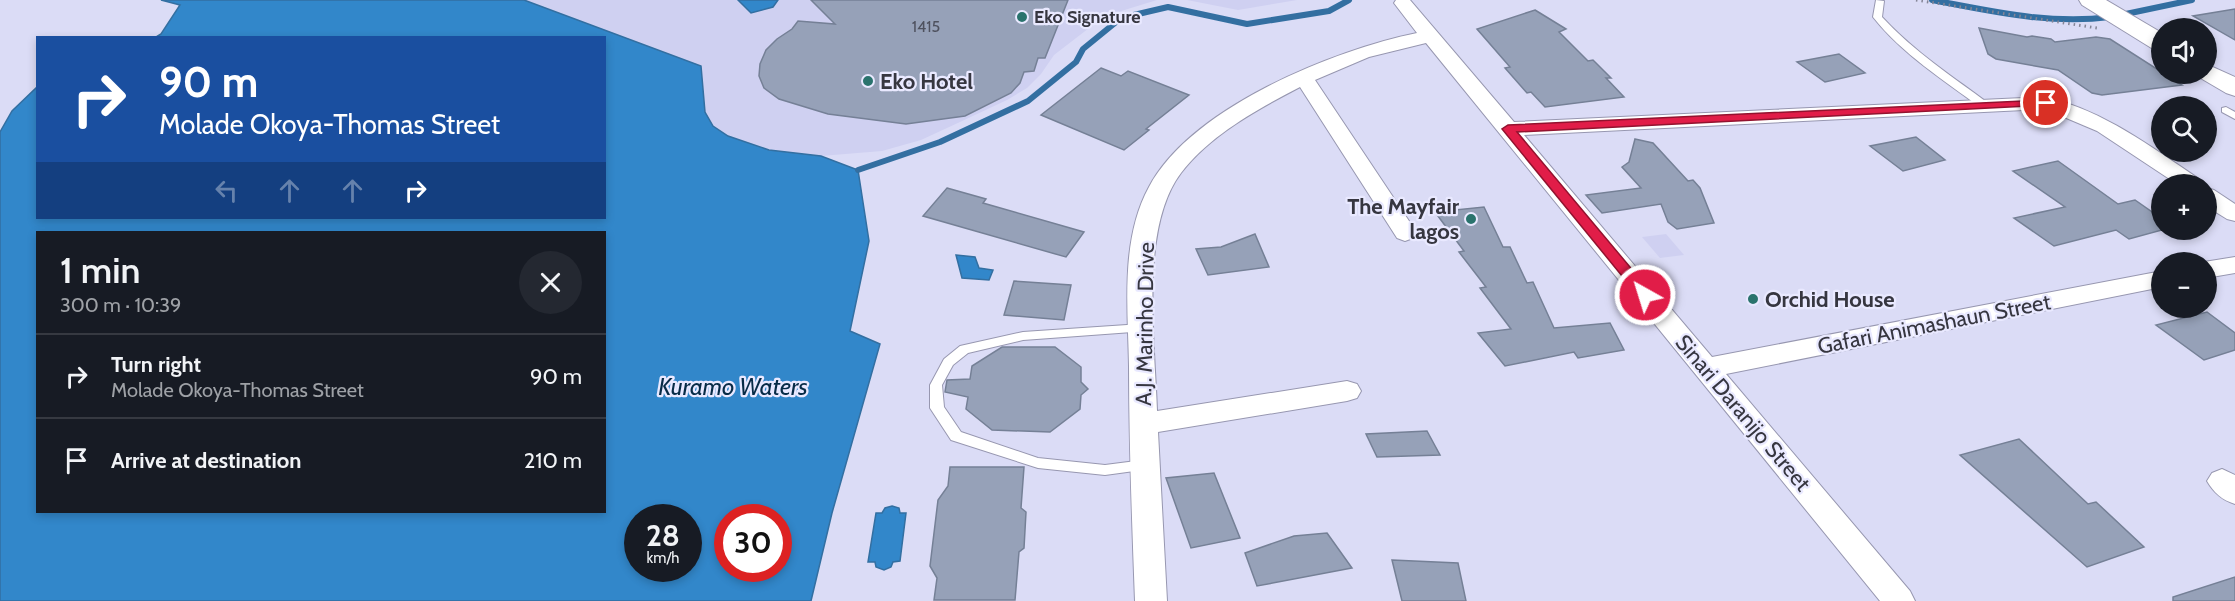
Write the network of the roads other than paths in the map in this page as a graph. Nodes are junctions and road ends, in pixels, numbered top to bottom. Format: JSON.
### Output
{"nodes":[{"id":1,"x":2090,"y":0,"type":"edge"},
{"id":2,"x":1880,"y":1,"type":"edge"},
{"id":3,"x":1403,"y":3,"type":"dead end"},
{"id":4,"x":2137,"y":19,"type":"edge"},
{"id":5,"x":2151,"y":33,"type":"edge"},
{"id":6,"x":1431,"y":36,"type":"junction"},
{"id":7,"x":2217,"y":58,"type":"edge"},
{"id":8,"x":2235,"y":69,"type":"edge"},
{"id":9,"x":1304,"y":78,"type":"junction"},
{"id":10,"x":2216,"y":84,"type":"edge"},
{"id":11,"x":2232,"y":105,"type":"edge"},
{"id":12,"x":1985,"y":106,"type":"junction"},
{"id":13,"x":1508,"y":129,"type":"junction"},
{"id":14,"x":2176,"y":174,"type":"edge"},
{"id":15,"x":2217,"y":202,"type":"edge"},
{"id":16,"x":2235,"y":214,"type":"edge"},
{"id":17,"x":1405,"y":233,"type":"dead end"},
{"id":18,"x":2235,"y":265,"type":"edge"},
{"id":19,"x":2217,"y":268,"type":"edge"},
{"id":20,"x":2151,"y":281,"type":"edge"},
{"id":21,"x":1142,"y":328,"type":"junction"},
{"id":22,"x":1706,"y":368,"type":"junction"},
{"id":23,"x":1347,"y":391,"type":"dead end"},
{"id":24,"x":1143,"y":424,"type":"junction"},
{"id":25,"x":1145,"y":465,"type":"junction"},
{"id":26,"x":1151,"y":601,"type":"edge"},
{"id":27,"x":1899,"y":601,"type":"edge"}],
"edges":[{"from":1,"to":4,"type":"street"},
{"from":2,"to":12,"type":"lane"},
{"from":3,"to":6,"type":"street","name":"Sinari Daranijo Street"},
{"from":4,"to":5,"type":"street"},
{"from":6,"to":9,"type":"street","name":"A.J. Marinho Drive"},
{"from":6,"to":13,"type":"street","name":"Sinari Daranijo Street"},
{"from":7,"to":8,"type":"street"},
{"from":9,"to":17,"type":"street"},
{"from":9,"to":21,"type":"street","name":"A.J. Marinho Drive"},
{"from":10,"to":11,"type":"street"},
{"from":12,"to":13,"type":"street"},
{"from":12,"to":14,"type":"street"},
{"from":13,"to":22,"type":"street","name":"Sinari Daranijo Street"},
{"from":15,"to":16,"type":"street"},
{"from":18,"to":19,"type":"street"},
{"from":20,"to":22,"type":"street","name":"Gafari Animashaun Street"},
{"from":21,"to":24,"type":"street","name":"A.J. Marinho Drive"},
{"from":21,"to":25,"type":"lane"},
{"from":22,"to":27,"type":"street","name":"Sinari Daranijo Street"},
{"from":23,"to":24,"type":"street"},
{"from":24,"to":25,"type":"street","name":"A.J. Marinho Drive"},
{"from":25,"to":26,"type":"street","name":"A.J. Marinho Drive"}]}
